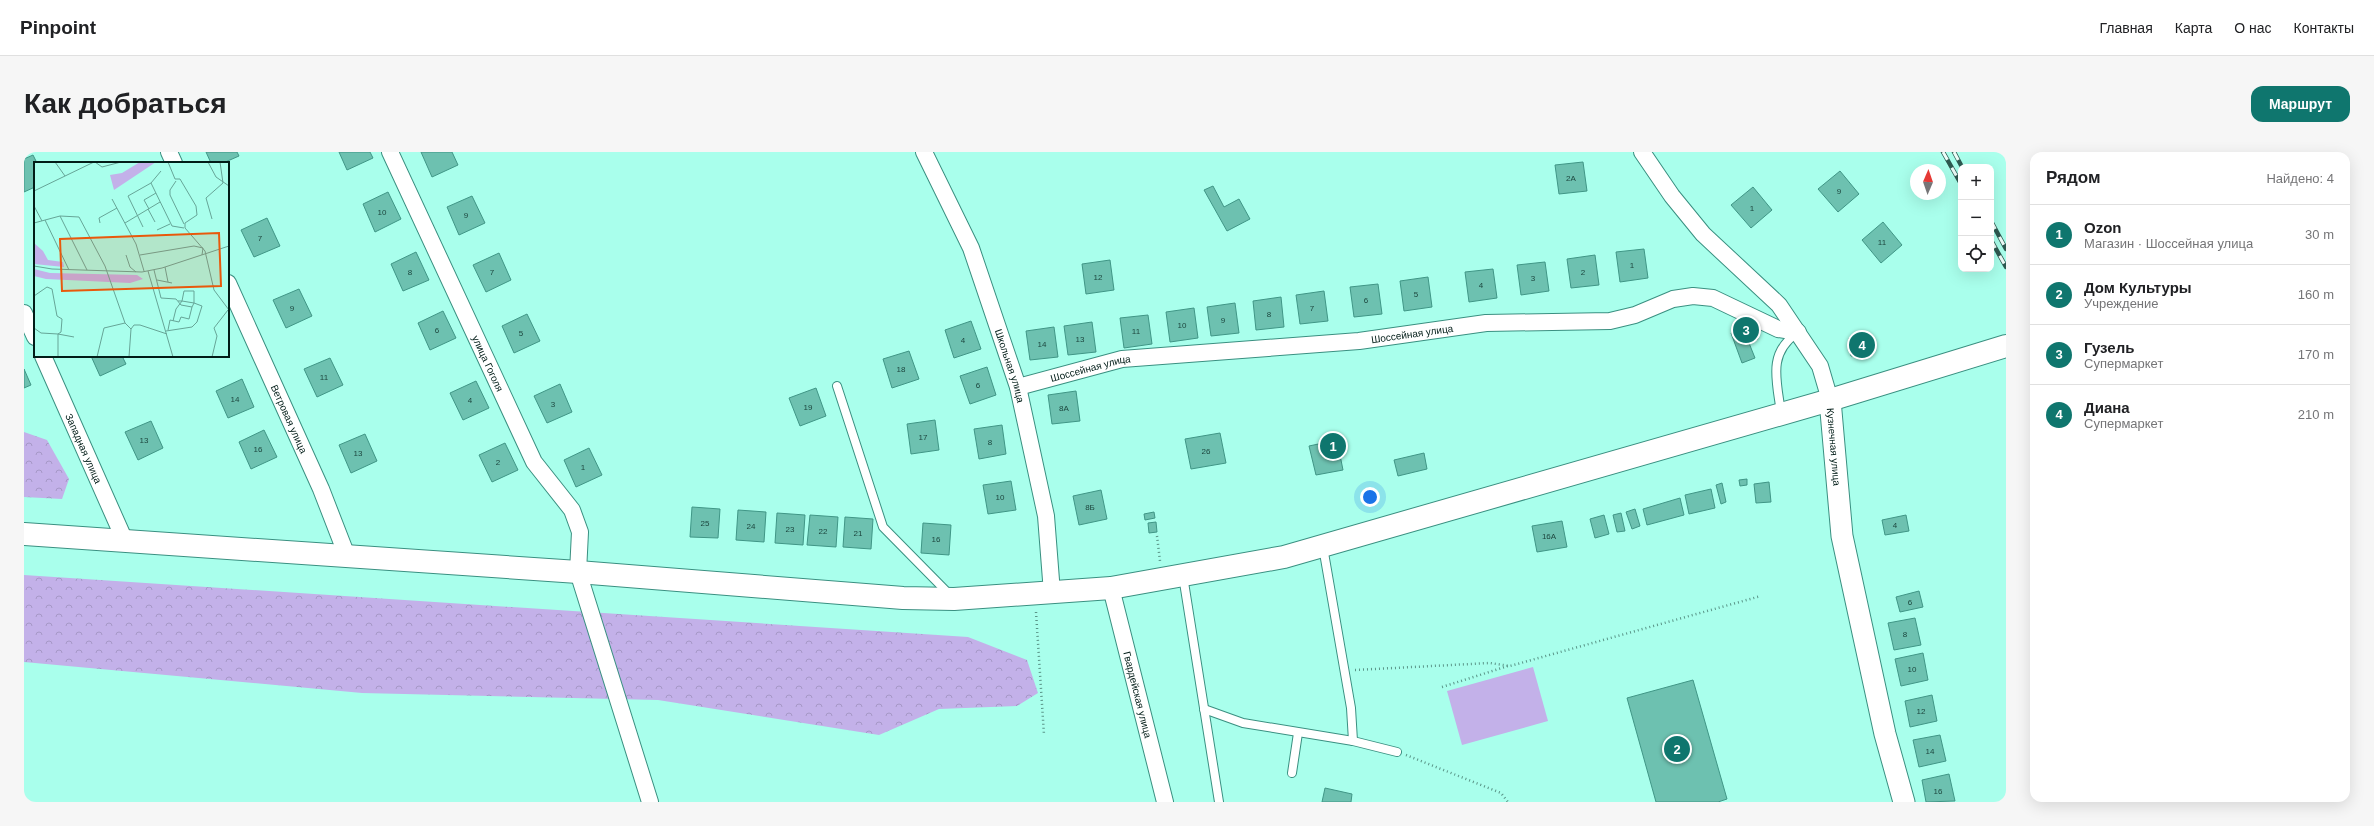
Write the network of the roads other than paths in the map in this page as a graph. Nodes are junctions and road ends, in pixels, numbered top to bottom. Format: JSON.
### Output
{"nodes":[{"id":1,"x":168,"y":152,"type":"edge"},
{"id":2,"x":390,"y":152,"type":"edge"},
{"id":3,"x":924,"y":152,"type":"edge"},
{"id":4,"x":1642,"y":152,"type":"edge"},
{"id":5,"x":173,"y":162,"type":"edge"},
{"id":6,"x":229,"y":286,"type":"edge"},
{"id":7,"x":24,"y":313,"type":"edge"},
{"id":8,"x":1798,"y":332,"type":"junction"},
{"id":9,"x":34,"y":336,"type":"edge"},
{"id":10,"x":2006,"y":346,"type":"edge"},
{"id":11,"x":43,"y":357,"type":"edge"},
{"id":12,"x":837,"y":386,"type":"dead end"},
{"id":13,"x":1018,"y":387,"type":"junction"},
{"id":14,"x":1830,"y":400,"type":"junction"},
{"id":15,"x":1781,"y":414,"type":"junction"},
{"id":16,"x":24,"y":534,"type":"edge"},
{"id":17,"x":125,"y":541,"type":"junction"},
{"id":18,"x":1323,"y":546,"type":"junction"},
{"id":19,"x":347,"y":556,"type":"junction"},
{"id":20,"x":578,"y":572,"type":"junction"},
{"id":21,"x":1183,"y":576,"type":"junction"},
{"id":22,"x":1111,"y":588,"type":"junction"},
{"id":23,"x":1043,"y":593,"type":"junction"},
{"id":24,"x":954,"y":599,"type":"junction"},
{"id":25,"x":1204,"y":709,"type":"junction"},
{"id":26,"x":1298,"y":733,"type":"junction"},
{"id":27,"x":1354,"y":741,"type":"junction"},
{"id":28,"x":1397,"y":752,"type":"road end"},
{"id":29,"x":1292,"y":773,"type":"dead end"},
{"id":30,"x":650,"y":802,"type":"edge"},
{"id":31,"x":1166,"y":802,"type":"edge"},
{"id":32,"x":1219,"y":802,"type":"edge"},
{"id":33,"x":1904,"y":802,"type":"edge"}],
"edges":[{"from":1,"to":5,"type":"street"},
{"from":2,"to":20,"type":"street","name":"улица Гоголя"},
{"from":3,"to":13,"type":"street","name":"Школьная улица"},
{"from":4,"to":8,"type":"street","name":"Кузнечная улица"},
{"from":6,"to":19,"type":"street","name":"Ветровая улица"},
{"from":7,"to":9,"type":"street"},
{"from":8,"to":13,"type":"street","name":"Шоссейная улица"},
{"from":8,"to":14,"type":"street","name":"Кузнечная улица"},
{"from":8,"to":15,"type":"lane"},
{"from":10,"to":14,"type":"main road"},
{"from":11,"to":17,"type":"street","name":"Западная улица"},
{"from":12,"to":24,"type":"lane"},
{"from":13,"to":23,"type":"street","name":"Школьная улица"},
{"from":14,"to":15,"type":"main road"},
{"from":14,"to":33,"type":"street","name":"Кузнечная улица"},
{"from":15,"to":18,"type":"main road"},
{"from":16,"to":17,"type":"main road"},
{"from":17,"to":19,"type":"main road"},
{"from":18,"to":21,"type":"main road"},
{"from":18,"to":27,"type":"lane"},
{"from":19,"to":20,"type":"main road"},
{"from":20,"to":24,"type":"main road"},
{"from":20,"to":30,"type":"street"},
{"from":21,"to":22,"type":"main road"},
{"from":21,"to":25,"type":"lane"},
{"from":22,"to":23,"type":"main road"},
{"from":22,"to":31,"type":"street","name":"Гвардейская улица"},
{"from":23,"to":24,"type":"main road"},
{"from":25,"to":26,"type":"lane"},
{"from":25,"to":32,"type":"lane"},
{"from":26,"to":27,"type":"lane"},
{"from":26,"to":29,"type":"lane"},
{"from":27,"to":28,"type":"lane"}]}
